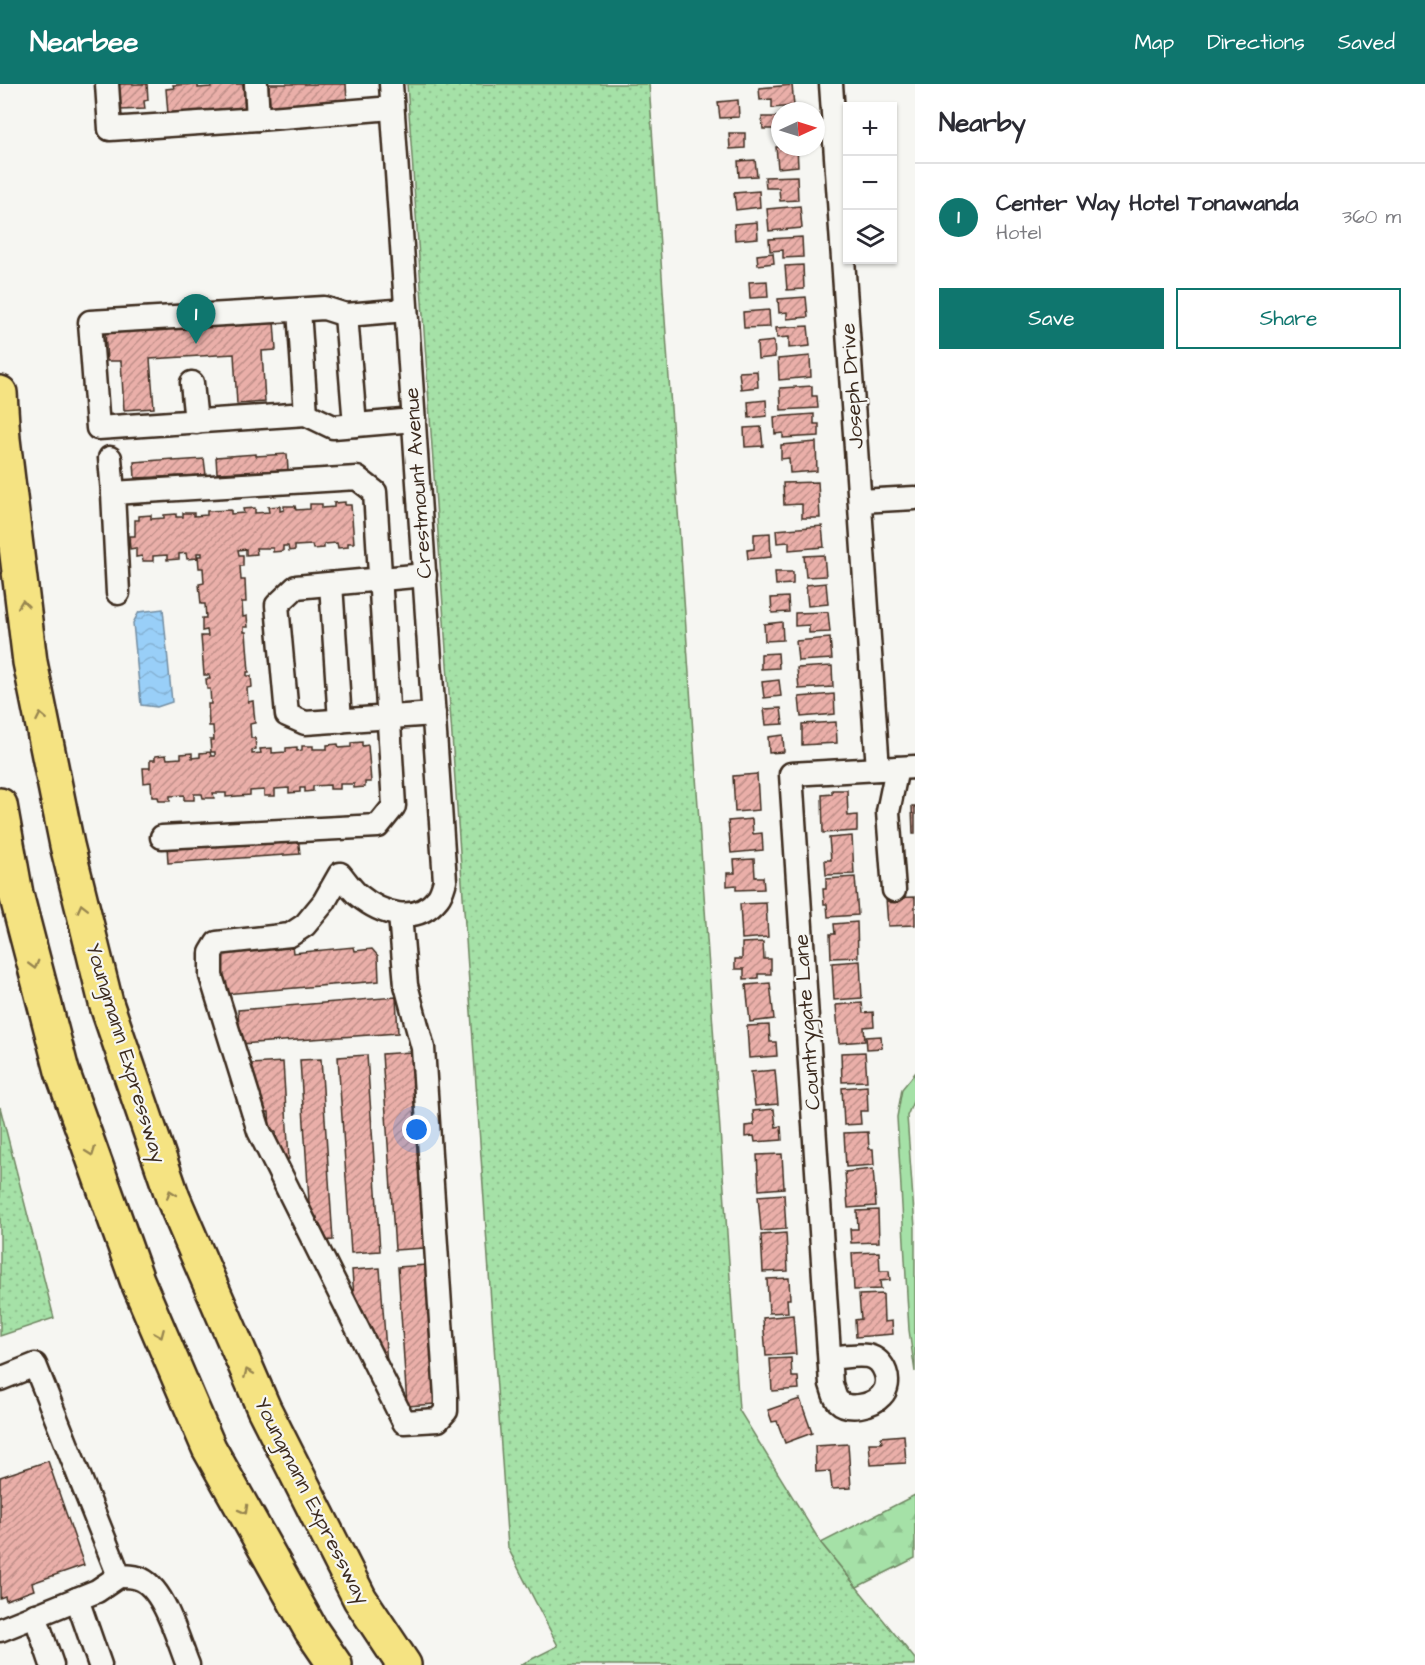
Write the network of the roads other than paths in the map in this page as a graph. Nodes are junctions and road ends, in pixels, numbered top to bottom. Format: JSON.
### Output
{"nodes":[{"id":1,"x":107,"y":84,"type":"edge"},
{"id":2,"x":256,"y":84,"type":"edge"},
{"id":3,"x":391,"y":84,"type":"edge"},
{"id":4,"x":831,"y":84,"type":"edge"},
{"id":5,"x":392,"y":108,"type":"junction"},
{"id":6,"x":258,"y":119,"type":"junction"},
{"id":7,"x":299,"y":310,"type":"junction"},
{"id":8,"x":406,"y":310,"type":"junction"},
{"id":9,"x":346,"y":315,"type":"junction"},
{"id":10,"x":192,"y":383,"type":"dead end"},
{"id":11,"x":0,"y":393,"type":"edge"},
{"id":12,"x":306,"y":414,"type":"junction"},
{"id":13,"x":414,"y":420,"type":"junction"},
{"id":14,"x":196,"y":422,"type":"junction"},
{"id":15,"x":355,"y":425,"type":"junction"},
{"id":16,"x":110,"y":458,"type":"dead end"},
{"id":17,"x":113,"y":493,"type":"junction"},
{"id":18,"x":915,"y":498,"type":"edge"},
{"id":19,"x":860,"y":501,"type":"junction"},
{"id":20,"x":424,"y":575,"type":"junction"},
{"id":21,"x":381,"y":579,"type":"junction"},
{"id":22,"x":332,"y":584,"type":"junction"},
{"id":23,"x":118,"y":593,"type":"dead end"},
{"id":24,"x":434,"y":714,"type":"junction"},
{"id":25,"x":389,"y":717,"type":"junction"},
{"id":26,"x":340,"y":721,"type":"junction"},
{"id":27,"x":897,"y":768,"type":"edge"},
{"id":28,"x":0,"y":805,"type":"edge"},
{"id":29,"x":162,"y":837,"type":"dead end"},
{"id":30,"x":894,"y":890,"type":"dead end"},
{"id":31,"x":400,"y":915,"type":"junction"},
{"id":32,"x":830,"y":1358,"type":"dead end"},
{"id":33,"x":0,"y":1379,"type":"edge"},
{"id":34,"x":119,"y":1576,"type":"junction"},
{"id":35,"x":77,"y":1599,"type":"junction"},
{"id":36,"x":35,"y":1615,"type":"junction"},
{"id":37,"x":0,"y":1630,"type":"edge"},
{"id":38,"x":52,"y":1665,"type":"edge"},
{"id":39,"x":100,"y":1665,"type":"edge"},
{"id":40,"x":188,"y":1665,"type":"edge"},
{"id":41,"x":335,"y":1665,"type":"edge"},
{"id":42,"x":404,"y":1665,"type":"edge"}],
"edges":[{"from":1,"to":6,"type":"street"},
{"from":2,"to":6,"type":"street"},
{"from":3,"to":5,"type":"street","name":"Crestmount Avenue"},
{"from":4,"to":19,"type":"street","name":"Joseph Drive"},
{"from":5,"to":6,"type":"street"},
{"from":5,"to":8,"type":"street","name":"Crestmount Avenue"},
{"from":7,"to":9,"type":"street"},
{"from":7,"to":12,"type":"street"},
{"from":7,"to":14,"type":"street"},
{"from":8,"to":9,"type":"street"},
{"from":8,"to":13,"type":"street","name":"Crestmount Avenue"},
{"from":9,"to":15,"type":"street"},
{"from":10,"to":14,"type":"street"},
{"from":42,"to":11,"type":"highway","name":"Youngmann Expressway","one_way":true},
{"from":12,"to":14,"type":"street"},
{"from":12,"to":15,"type":"street"},
{"from":13,"to":15,"type":"street"},
{"from":13,"to":20,"type":"street","name":"Crestmount Avenue"},
{"from":16,"to":17,"type":"street"},
{"from":17,"to":21,"type":"street"},
{"from":17,"to":23,"type":"street"},
{"from":18,"to":19,"type":"street"},
{"from":19,"to":27,"type":"street","name":"Joseph Drive"},
{"from":20,"to":21,"type":"street"},
{"from":20,"to":24,"type":"street","name":"Crestmount Avenue"},
{"from":21,"to":22,"type":"street"},
{"from":21,"to":25,"type":"street"},
{"from":22,"to":26,"type":"street"},
{"from":22,"to":26,"type":"street"},
{"from":24,"to":25,"type":"street"},
{"from":24,"to":31,"type":"street","name":"Crestmount Avenue"},
{"from":25,"to":26,"type":"street"},
{"from":25,"to":29,"type":"street"},
{"from":27,"to":30,"type":"street","name":"Joseph Drive"},
{"from":27,"to":32,"type":"street","name":"Countrygate Lane"},
{"from":28,"to":41,"type":"highway","one_way":true},
{"from":31,"to":31,"type":"street"},
{"from":33,"to":34,"type":"street"},
{"from":34,"to":35,"type":"street"},
{"from":34,"to":40,"type":"street"},
{"from":35,"to":36,"type":"street"},
{"from":35,"to":39,"type":"street"},
{"from":36,"to":37,"type":"street"},
{"from":36,"to":38,"type":"street"}]}
